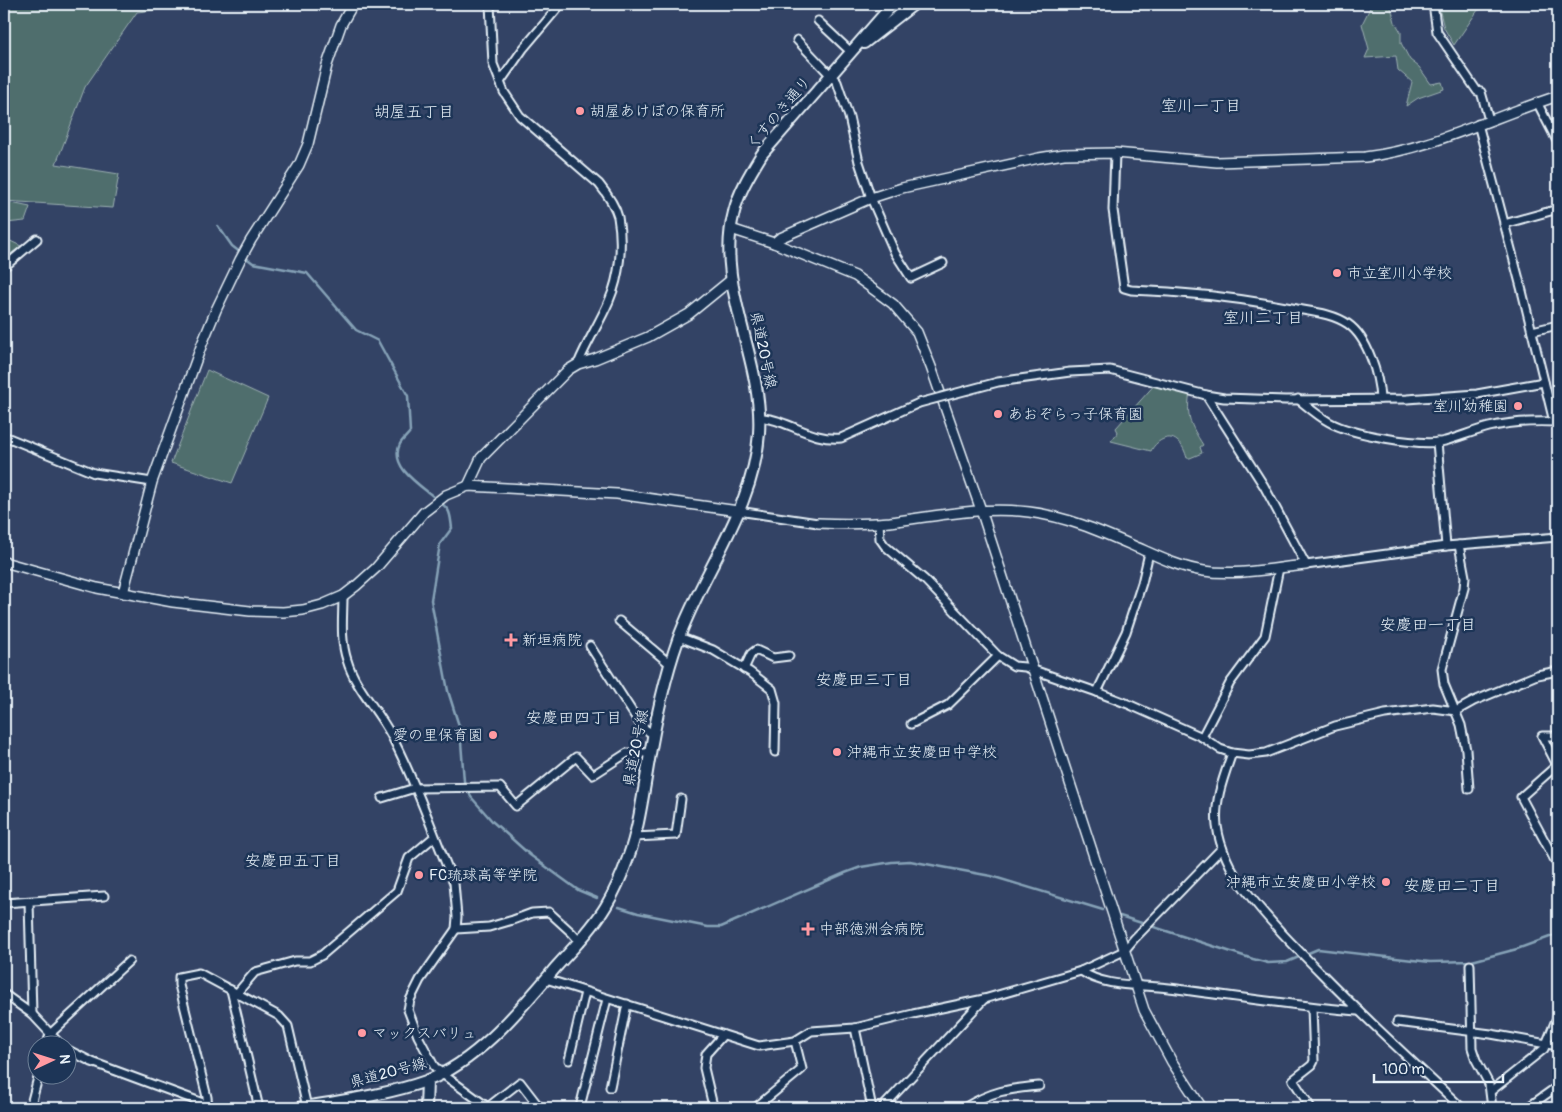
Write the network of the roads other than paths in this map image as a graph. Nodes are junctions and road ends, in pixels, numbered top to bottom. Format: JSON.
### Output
{"nodes":[{"id":1,"x":353,"y":4,"type":"edge"},
{"id":2,"x":490,"y":4,"type":"edge"},
{"id":3,"x":561,"y":4,"type":"edge"},
{"id":4,"x":893,"y":4,"type":"edge"},
{"id":5,"x":914,"y":4,"type":"edge"},
{"id":6,"x":1433,"y":4,"type":"edge"},
{"id":7,"x":818,"y":21,"type":"dead end"},
{"id":8,"x":797,"y":40,"type":"dead end"},
{"id":9,"x":851,"y":52,"type":"junction"},
{"id":10,"x":831,"y":74,"type":"junction"},
{"id":11,"x":500,"y":82,"type":"junction"},
{"id":12,"x":1558,"y":96,"type":"edge"},
{"id":13,"x":1537,"y":102,"type":"junction"},
{"id":14,"x":1489,"y":120,"type":"junction"},
{"id":15,"x":1478,"y":124,"type":"junction"},
{"id":16,"x":1558,"y":143,"type":"edge"},
{"id":17,"x":1115,"y":153,"type":"junction"},
{"id":18,"x":871,"y":198,"type":"junction"},
{"id":19,"x":1558,"y":209,"type":"edge"},
{"id":20,"x":1504,"y":224,"type":"junction"},
{"id":21,"x":731,"y":228,"type":"junction"},
{"id":22,"x":37,"y":239,"type":"dead end"},
{"id":23,"x":774,"y":243,"type":"junction"},
{"id":24,"x":943,"y":264,"type":"dead end"},
{"id":25,"x":4,"y":266,"type":"edge"},
{"id":26,"x":732,"y":279,"type":"junction"},
{"id":27,"x":1558,"y":325,"type":"edge"},
{"id":28,"x":1532,"y":331,"type":"junction"},
{"id":29,"x":578,"y":364,"type":"junction"},
{"id":30,"x":1544,"y":382,"type":"junction"},
{"id":31,"x":1206,"y":395,"type":"junction"},
{"id":32,"x":1298,"y":399,"type":"junction"},
{"id":33,"x":1380,"y":399,"type":"junction"},
{"id":34,"x":760,"y":417,"type":"junction"},
{"id":35,"x":1556,"y":422,"type":"edge"},
{"id":36,"x":4,"y":436,"type":"edge"},
{"id":37,"x":1436,"y":442,"type":"junction"},
{"id":38,"x":152,"y":482,"type":"junction"},
{"id":39,"x":468,"y":486,"type":"junction"},
{"id":40,"x":981,"y":510,"type":"junction"},
{"id":41,"x":738,"y":511,"type":"junction"},
{"id":42,"x":879,"y":522,"type":"junction"},
{"id":43,"x":818,"y":523,"type":"joint"},
{"id":44,"x":1558,"y":537,"type":"edge"},
{"id":45,"x":1459,"y":544,"type":"junction"},
{"id":46,"x":1446,"y":546,"type":"junction"},
{"id":47,"x":1149,"y":553,"type":"junction"},
{"id":48,"x":4,"y":562,"type":"edge"},
{"id":49,"x":1306,"y":565,"type":"junction"},
{"id":50,"x":1279,"y":568,"type":"junction"},
{"id":51,"x":123,"y":593,"type":"junction"},
{"id":52,"x":343,"y":596,"type":"junction"},
{"id":53,"x":619,"y":621,"type":"dead end"},
{"id":54,"x":679,"y":637,"type":"junction"},
{"id":55,"x":590,"y":646,"type":"dead end"},
{"id":56,"x":789,"y":656,"type":"dead end"},
{"id":57,"x":998,"y":656,"type":"junction"},
{"id":58,"x":670,"y":664,"type":"junction"},
{"id":59,"x":744,"y":669,"type":"junction"},
{"id":60,"x":1033,"y":671,"type":"junction"},
{"id":61,"x":1558,"y":671,"type":"edge"},
{"id":62,"x":1097,"y":692,"type":"junction"},
{"id":63,"x":1456,"y":711,"type":"junction"},
{"id":64,"x":911,"y":724,"type":"dead end"},
{"id":65,"x":654,"y":735,"type":"junction"},
{"id":66,"x":1558,"y":736,"type":"edge"},
{"id":67,"x":1202,"y":738,"type":"junction"},
{"id":68,"x":775,"y":752,"type":"dead end"},
{"id":69,"x":650,"y":753,"type":"junction"},
{"id":70,"x":1232,"y":753,"type":"junction"},
{"id":71,"x":1558,"y":766,"type":"edge"},
{"id":72,"x":415,"y":788,"type":"junction"},
{"id":73,"x":1469,"y":789,"type":"dead end"},
{"id":74,"x":382,"y":798,"type":"dead end"},
{"id":75,"x":681,"y":799,"type":"dead end"},
{"id":76,"x":634,"y":836,"type":"junction"},
{"id":77,"x":434,"y":837,"type":"junction"},
{"id":78,"x":1222,"y":848,"type":"junction"},
{"id":79,"x":1558,"y":866,"type":"edge"},
{"id":80,"x":104,"y":896,"type":"dead end"},
{"id":81,"x":29,"y":902,"type":"junction"},
{"id":82,"x":4,"y":903,"type":"edge"},
{"id":83,"x":456,"y":929,"type":"junction"},
{"id":84,"x":579,"y":941,"type":"junction"},
{"id":85,"x":1124,"y":951,"type":"junction"},
{"id":86,"x":129,"y":961,"type":"dead end"},
{"id":87,"x":1470,"y":965,"type":"dead end"},
{"id":88,"x":1080,"y":971,"type":"junction"},
{"id":89,"x":546,"y":979,"type":"junction"},
{"id":90,"x":1136,"y":986,"type":"junction"},
{"id":91,"x":234,"y":992,"type":"junction"},
{"id":92,"x":585,"y":992,"type":"junction"},
{"id":93,"x":4,"y":994,"type":"edge"},
{"id":94,"x":607,"y":999,"type":"junction"},
{"id":95,"x":984,"y":999,"type":"junction"},
{"id":96,"x":627,"y":1004,"type":"junction"},
{"id":97,"x":1312,"y":1008,"type":"junction"},
{"id":98,"x":1358,"y":1011,"type":"junction"},
{"id":99,"x":32,"y":1014,"type":"junction"},
{"id":100,"x":1558,"y":1015,"type":"edge"},
{"id":101,"x":1397,"y":1022,"type":"dead end"},
{"id":102,"x":855,"y":1028,"type":"junction"},
{"id":103,"x":1472,"y":1032,"type":"junction"},
{"id":104,"x":50,"y":1034,"type":"joint"},
{"id":105,"x":723,"y":1035,"type":"junction"},
{"id":106,"x":795,"y":1041,"type":"junction"},
{"id":107,"x":1546,"y":1044,"type":"junction"},
{"id":108,"x":1558,"y":1046,"type":"edge"},
{"id":109,"x":78,"y":1055,"type":"edge"},
{"id":110,"x":569,"y":1060,"type":"dead end"},
{"id":111,"x":441,"y":1074,"type":"junction"},
{"id":112,"x":426,"y":1081,"type":"junction"},
{"id":113,"x":36,"y":1084,"type":"edge"},
{"id":114,"x":1039,"y":1086,"type":"dead end"},
{"id":115,"x":1558,"y":1086,"type":"edge"},
{"id":116,"x":610,"y":1087,"type":"dead end"},
{"id":117,"x":1491,"y":1091,"type":"junction"},
{"id":118,"x":581,"y":1103,"type":"dead end"},
{"id":119,"x":714,"y":1106,"type":"dead end"},
{"id":120,"x":309,"y":1107,"type":"edge"},
{"id":121,"x":30,"y":1108,"type":"edge"},
{"id":122,"x":207,"y":1108,"type":"edge"},
{"id":123,"x":259,"y":1108,"type":"edge"},
{"id":124,"x":426,"y":1108,"type":"edge"},
{"id":125,"x":488,"y":1108,"type":"edge"},
{"id":126,"x":540,"y":1108,"type":"edge"},
{"id":127,"x":755,"y":1108,"type":"edge"},
{"id":128,"x":872,"y":1108,"type":"edge"},
{"id":129,"x":882,"y":1108,"type":"edge"},
{"id":130,"x":964,"y":1108,"type":"edge"},
{"id":131,"x":1202,"y":1108,"type":"edge"},
{"id":132,"x":1311,"y":1108,"type":"edge"},
{"id":133,"x":1462,"y":1108,"type":"edge"},
{"id":134,"x":1492,"y":1108,"type":"edge"},
{"id":135,"x":1527,"y":1108,"type":"edge"}],
"edges":[{"from":1,"to":38,"type":"street"},
{"from":2,"to":11,"type":"street"},
{"from":3,"to":11,"type":"street"},
{"from":4,"to":9,"type":"main road","name":"くすのき通り"},
{"from":5,"to":9,"type":"main road","name":"くすのき通り"},
{"from":6,"to":14,"type":"street"},
{"from":7,"to":9,"type":"street"},
{"from":8,"to":10,"type":"street"},
{"from":9,"to":10,"type":"main road","name":"くすのき通り"},
{"from":10,"to":18,"type":"street"},
{"from":10,"to":21,"type":"main road","name":"くすのき通り"},
{"from":11,"to":29,"type":"street"},
{"from":12,"to":13,"type":"street"},
{"from":13,"to":14,"type":"street"},
{"from":13,"to":16,"type":"street"},
{"from":14,"to":15,"type":"street"},
{"from":15,"to":17,"type":"street"},
{"from":15,"to":20,"type":"street"},
{"from":17,"to":18,"type":"street"},
{"from":17,"to":33,"type":"street"},
{"from":18,"to":23,"type":"street"},
{"from":18,"to":24,"type":"street"},
{"from":19,"to":20,"type":"street"},
{"from":20,"to":28,"type":"street"},
{"from":21,"to":23,"type":"street"},
{"from":21,"to":26,"type":"main road","name":"県道20号線"},
{"from":22,"to":25,"type":"street"},
{"from":23,"to":40,"type":"street"},
{"from":26,"to":29,"type":"street"},
{"from":26,"to":34,"type":"main road","name":"県道20号線"},
{"from":27,"to":28,"type":"street"},
{"from":28,"to":30,"type":"street"},
{"from":29,"to":39,"type":"street"},
{"from":30,"to":33,"type":"street"},
{"from":30,"to":35,"type":"street"},
{"from":31,"to":32,"type":"street"},
{"from":31,"to":34,"type":"street","bridge":true},
{"from":31,"to":49,"type":"street"},
{"from":32,"to":33,"type":"street"},
{"from":32,"to":37,"type":"street"},
{"from":34,"to":41,"type":"main road","name":"県道20号線"},
{"from":35,"to":37,"type":"street"},
{"from":36,"to":38,"type":"street"},
{"from":37,"to":46,"type":"street"},
{"from":38,"to":51,"type":"street"},
{"from":39,"to":41,"type":"street"},
{"from":39,"to":52,"type":"street"},
{"from":40,"to":42,"type":"street"},
{"from":40,"to":47,"type":"street"},
{"from":40,"to":60,"type":"street"},
{"from":41,"to":43,"type":"street"},
{"from":41,"to":54,"type":"main road","name":"県道20号線"},
{"from":42,"to":43,"type":"street"},
{"from":42,"to":57,"type":"street"},
{"from":44,"to":45,"type":"street"},
{"from":45,"to":46,"type":"street"},
{"from":45,"to":63,"type":"street"},
{"from":46,"to":49,"type":"street"},
{"from":47,"to":50,"type":"street"},
{"from":47,"to":62,"type":"street"},
{"from":48,"to":51,"type":"street"},
{"from":49,"to":50,"type":"street"},
{"from":50,"to":67,"type":"street"},
{"from":51,"to":52,"type":"street"},
{"from":52,"to":72,"type":"street"},
{"from":53,"to":58,"type":"street"},
{"from":54,"to":58,"type":"main road","name":"県道20号線"},
{"from":54,"to":59,"type":"street"},
{"from":55,"to":65,"type":"street"},
{"from":56,"to":59,"type":"street"},
{"from":57,"to":60,"type":"street"},
{"from":57,"to":64,"type":"street"},
{"from":58,"to":65,"type":"main road","name":"県道20号線"},
{"from":59,"to":68,"type":"street"},
{"from":60,"to":62,"type":"street"},
{"from":60,"to":85,"type":"street"},
{"from":61,"to":63,"type":"street"},
{"from":62,"to":67,"type":"street"},
{"from":63,"to":70,"type":"street"},
{"from":63,"to":73,"type":"street"},
{"from":65,"to":69,"type":"main road","name":"県道20号線"},
{"from":66,"to":71,"type":"street"},
{"from":67,"to":70,"type":"street"},
{"from":69,"to":72,"type":"street"},
{"from":69,"to":76,"type":"main road","name":"県道20号線"},
{"from":70,"to":78,"type":"street"},
{"from":71,"to":79,"type":"street"},
{"from":72,"to":74,"type":"street"},
{"from":72,"to":77,"type":"street"},
{"from":75,"to":76,"type":"street"},
{"from":76,"to":84,"type":"main road","name":"県道20号線"},
{"from":77,"to":83,"type":"street"},
{"from":77,"to":91,"type":"street"},
{"from":78,"to":85,"type":"street"},
{"from":78,"to":98,"type":"street"},
{"from":80,"to":81,"type":"street"},
{"from":81,"to":82,"type":"street"},
{"from":81,"to":99,"type":"street"},
{"from":83,"to":84,"type":"street"},
{"from":83,"to":111,"type":"street"},
{"from":84,"to":89,"type":"main road","name":"県道20号線"},
{"from":85,"to":88,"type":"street"},
{"from":85,"to":90,"type":"street"},
{"from":86,"to":104,"type":"street"},
{"from":87,"to":103,"type":"street"},
{"from":88,"to":90,"type":"street"},
{"from":88,"to":95,"type":"street"},
{"from":89,"to":92,"type":"street"},
{"from":89,"to":111,"type":"main road","name":"県道20号線"},
{"from":90,"to":97,"type":"street"},
{"from":90,"to":131,"type":"street"},
{"from":91,"to":120,"type":"street"},
{"from":91,"to":122,"type":"street"},
{"from":91,"to":123,"type":"street"},
{"from":92,"to":94,"type":"street"},
{"from":92,"to":110,"type":"street"},
{"from":93,"to":99,"type":"street"},
{"from":94,"to":96,"type":"street"},
{"from":94,"to":118,"type":"street"},
{"from":95,"to":102,"type":"street"},
{"from":95,"to":129,"type":"street"},
{"from":96,"to":105,"type":"street"},
{"from":96,"to":116,"type":"street"},
{"from":97,"to":98,"type":"street"},
{"from":97,"to":132,"type":"street"},
{"from":98,"to":133,"type":"street"},
{"from":99,"to":104,"type":"street"},
{"from":100,"to":107,"type":"street"},
{"from":101,"to":103,"type":"street"},
{"from":102,"to":106,"type":"street"},
{"from":102,"to":128,"type":"street"},
{"from":103,"to":107,"type":"street"},
{"from":103,"to":117,"type":"street"},
{"from":105,"to":106,"type":"street"},
{"from":105,"to":119,"type":"street"},
{"from":106,"to":127,"type":"street"},
{"from":107,"to":108,"type":"street"},
{"from":107,"to":117,"type":"street"},
{"from":109,"to":122,"type":"street"},
{"from":111,"to":112,"type":"main road","name":"県道20号線"},
{"from":111,"to":125,"type":"street"},
{"from":112,"to":120,"type":"main road","name":"県道20号線"},
{"from":112,"to":124,"type":"main road"},
{"from":113,"to":121,"type":"street"},
{"from":114,"to":130,"type":"street"},
{"from":115,"to":135,"type":"street"},
{"from":117,"to":134,"type":"street"},
{"from":125,"to":126,"type":"street"}]}
